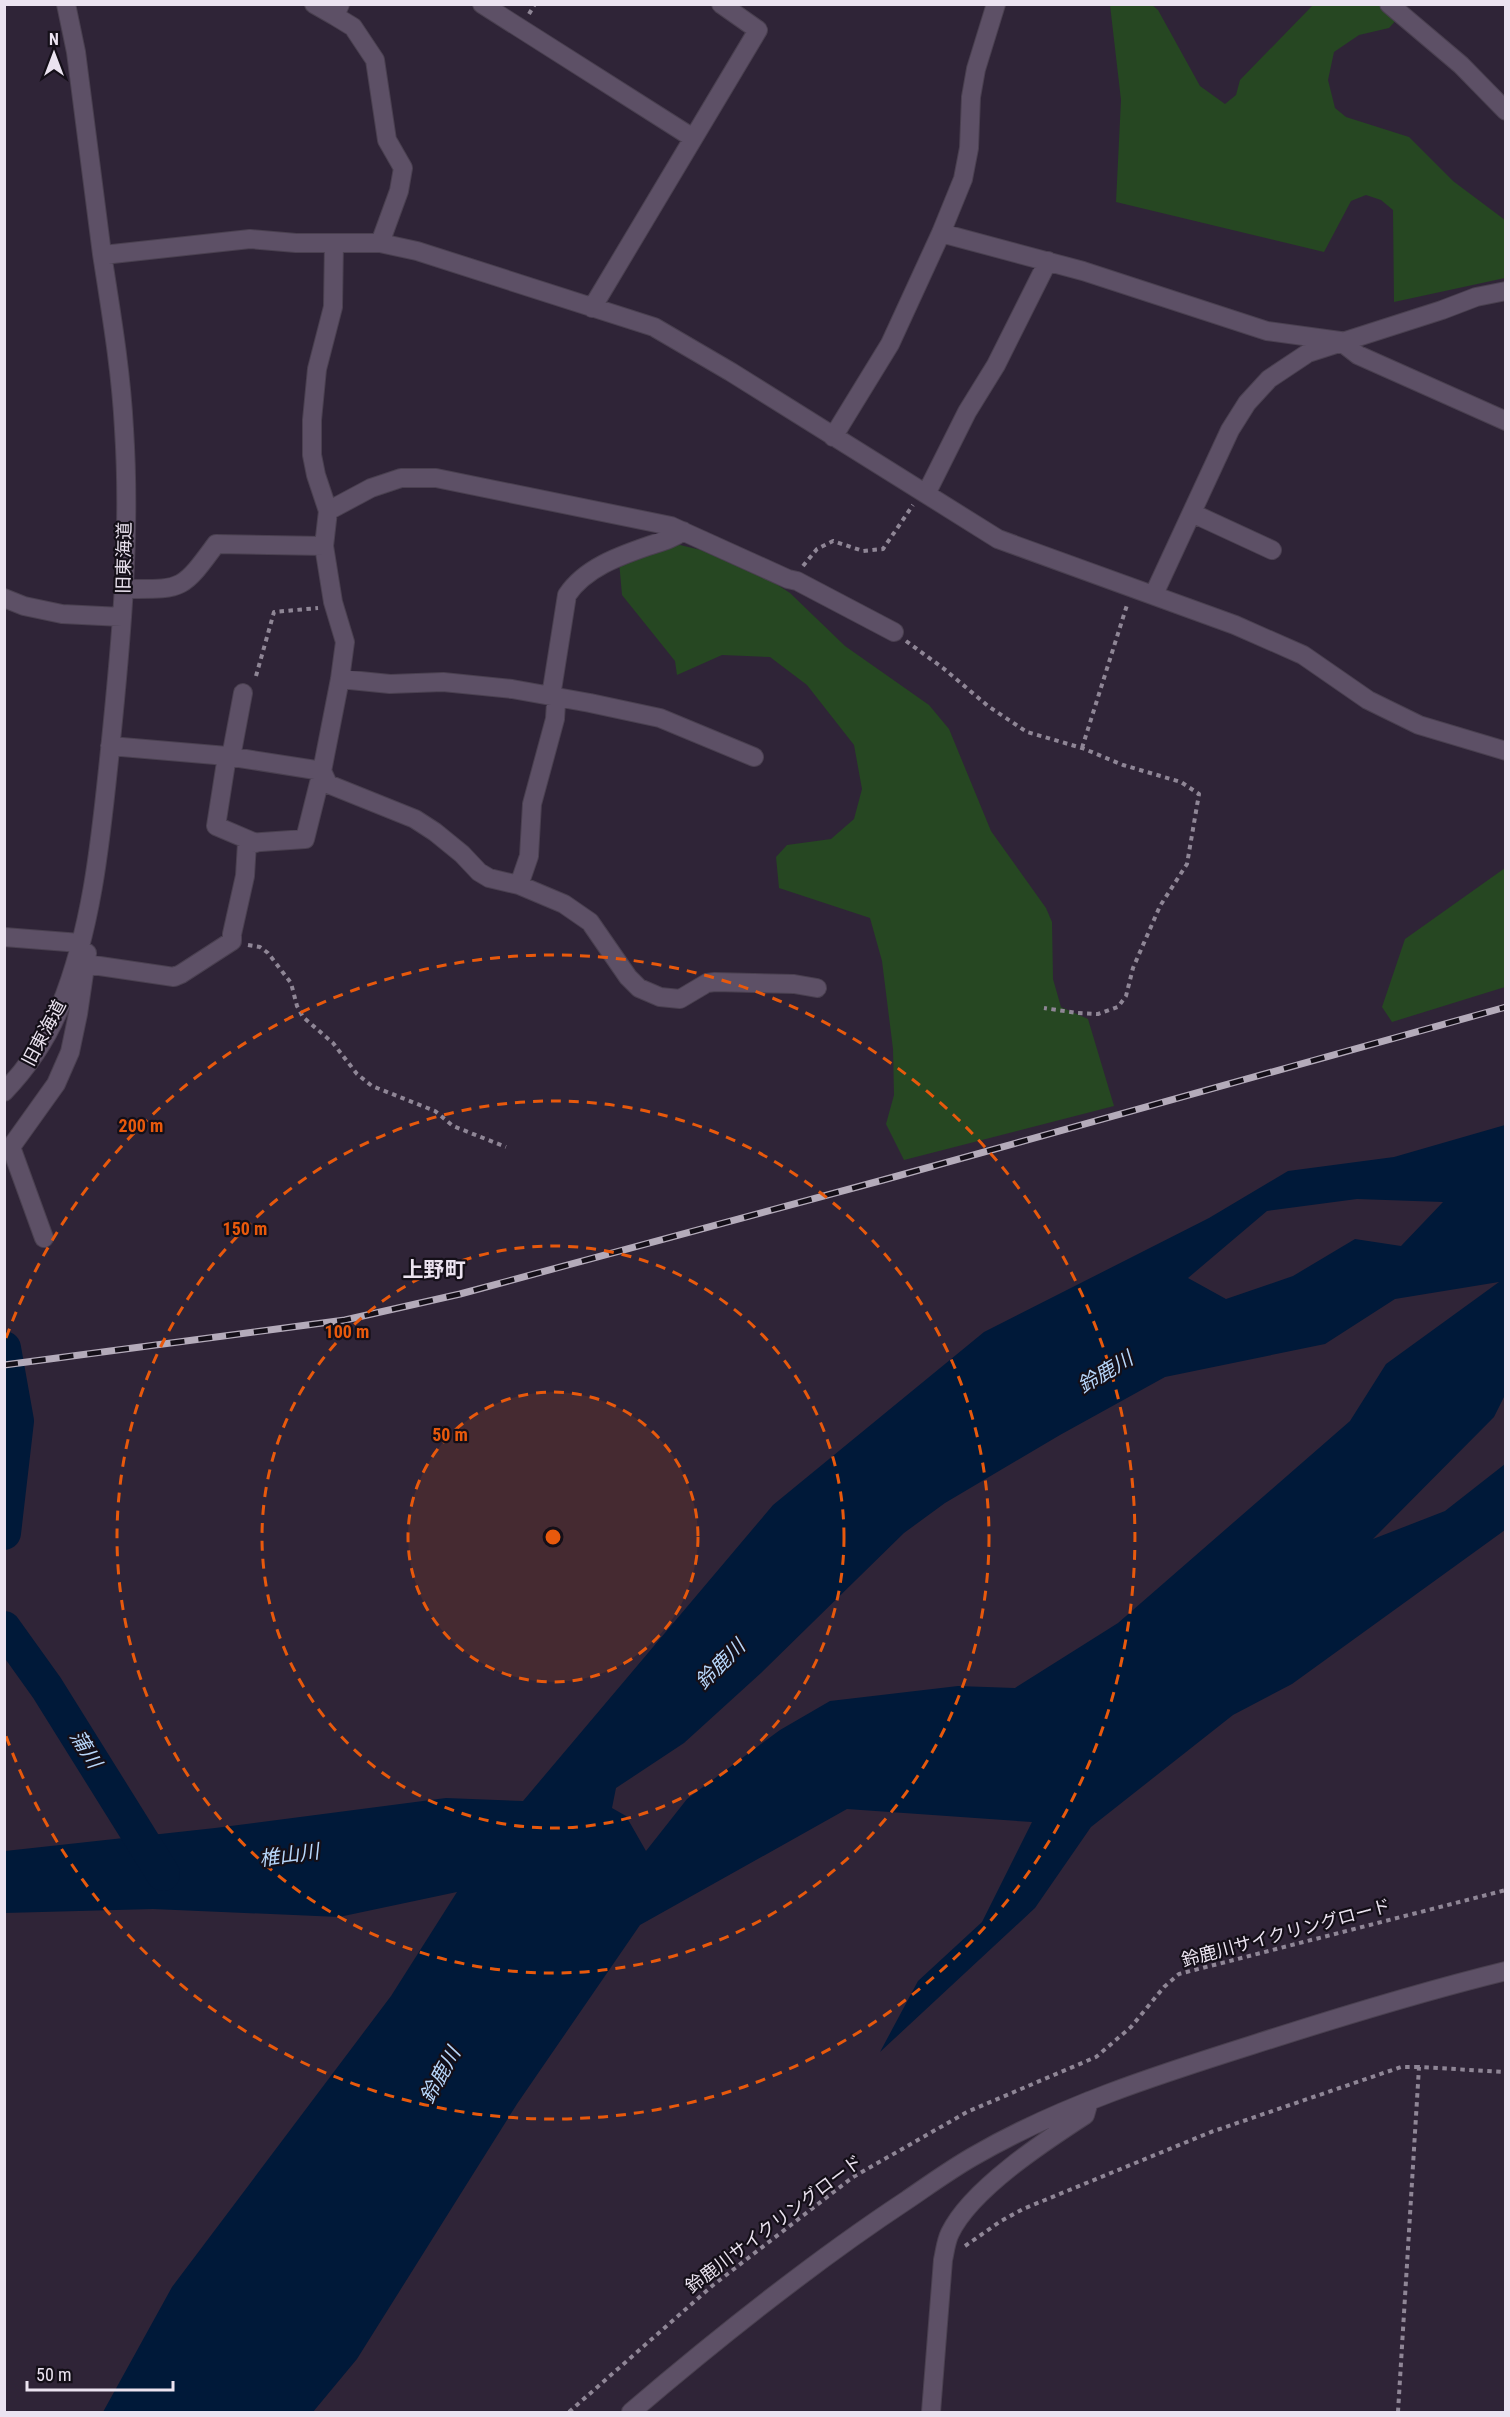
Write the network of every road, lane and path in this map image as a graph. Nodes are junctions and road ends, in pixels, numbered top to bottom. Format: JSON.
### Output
{"nodes":[{"id":1,"x":66,"y":4,"type":"edge"},
{"id":2,"x":314,"y":4,"type":"edge"},
{"id":3,"x":482,"y":4,"type":"edge"},
{"id":4,"x":721,"y":4,"type":"edge"},
{"id":5,"x":996,"y":4,"type":"edge"},
{"id":6,"x":1389,"y":4,"type":"edge"},
{"id":7,"x":337,"y":10,"type":"edge"},
{"id":8,"x":1506,"y":111,"type":"edge"},
{"id":9,"x":693,"y":138,"type":"junction"},
{"id":10,"x":941,"y":233,"type":"junction"},
{"id":11,"x":334,"y":243,"type":"junction"},
{"id":12,"x":380,"y":243,"type":"junction"},
{"id":13,"x":103,"y":255,"type":"junction"},
{"id":14,"x":1048,"y":261,"type":"junction"},
{"id":15,"x":1506,"y":291,"type":"edge"},
{"id":16,"x":592,"y":308,"type":"junction"},
{"id":17,"x":1340,"y":341,"type":"junction"},
{"id":18,"x":1506,"y":421,"type":"edge"},
{"id":19,"x":833,"y":437,"type":"junction"},
{"id":20,"x":924,"y":493,"type":"junction"},
{"id":21,"x":328,"y":511,"type":"junction"},
{"id":22,"x":1192,"y":513,"type":"junction"},
{"id":23,"x":683,"y":531,"type":"junction"},
{"id":24,"x":324,"y":546,"type":"junction"},
{"id":25,"x":1272,"y":550,"type":"dead end"},
{"id":26,"x":797,"y":581,"type":"junction"},
{"id":27,"x":1132,"y":587,"type":"junction"},
{"id":28,"x":124,"y":589,"type":"junction"},
{"id":29,"x":1154,"y":594,"type":"junction"},
{"id":30,"x":4,"y":598,"type":"edge"},
{"id":31,"x":333,"y":602,"type":"junction"},
{"id":32,"x":122,"y":617,"type":"junction"},
{"id":33,"x":894,"y":632,"type":"joint"},
{"id":34,"x":256,"y":676,"type":"dead end"},
{"id":35,"x":340,"y":679,"type":"junction"},
{"id":36,"x":243,"y":693,"type":"dead end"},
{"id":37,"x":551,"y":696,"type":"junction"},
{"id":38,"x":110,"y":746,"type":"junction"},
{"id":39,"x":1082,"y":748,"type":"junction"},
{"id":40,"x":1506,"y":751,"type":"edge"},
{"id":41,"x":229,"y":757,"type":"junction"},
{"id":42,"x":754,"y":757,"type":"dead end"},
{"id":43,"x":322,"y":771,"type":"junction"},
{"id":44,"x":256,"y":843,"type":"junction"},
{"id":45,"x":519,"y":885,"type":"junction"},
{"id":46,"x":89,"y":906,"type":"junction"},
{"id":47,"x":4,"y":936,"type":"edge"},
{"id":48,"x":232,"y":941,"type":"junction"},
{"id":49,"x":80,"y":944,"type":"junction"},
{"id":50,"x":87,"y":964,"type":"junction"},
{"id":51,"x":817,"y":988,"type":"dead end"},
{"id":52,"x":1044,"y":1008,"type":"dead end"},
{"id":53,"x":4,"y":1092,"type":"edge"},
{"id":54,"x":506,"y":1147,"type":"dead end"},
{"id":55,"x":44,"y":1238,"type":"dead end"},
{"id":56,"x":1506,"y":1890,"type":"edge"},
{"id":57,"x":1506,"y":1971,"type":"edge"},
{"id":58,"x":1419,"y":2067,"type":"junction"},
{"id":59,"x":1506,"y":2072,"type":"edge"},
{"id":60,"x":1089,"y":2101,"type":"junction"},
{"id":61,"x":943,"y":2260,"type":"junction"},
{"id":62,"x":569,"y":2412,"type":"edge"},
{"id":63,"x":631,"y":2412,"type":"edge"},
{"id":64,"x":931,"y":2412,"type":"edge"},
{"id":65,"x":1398,"y":2412,"type":"edge"}],
"edges":[{"from":1,"to":13,"type":"street","name":"旧東海道"},
{"from":2,"to":7,"type":"street"},
{"from":3,"to":9,"type":"street"},
{"from":4,"to":9,"type":"street"},
{"from":5,"to":10,"type":"street"},
{"from":6,"to":8,"type":"street"},
{"from":7,"to":12,"type":"street"},
{"from":9,"to":16,"type":"street"},
{"from":10,"to":14,"type":"street"},
{"from":10,"to":19,"type":"street"},
{"from":11,"to":12,"type":"street"},
{"from":11,"to":13,"type":"street"},
{"from":11,"to":21,"type":"street"},
{"from":12,"to":16,"type":"street"},
{"from":13,"to":28,"type":"street","name":"旧東海道"},
{"from":14,"to":17,"type":"street"},
{"from":14,"to":20,"type":"street"},
{"from":15,"to":17,"type":"street"},
{"from":16,"to":19,"type":"street"},
{"from":17,"to":18,"type":"street"},
{"from":17,"to":22,"type":"street"},
{"from":19,"to":20,"type":"street"},
{"from":20,"to":26,"type":"path"},
{"from":20,"to":27,"type":"street"},
{"from":21,"to":23,"type":"street"},
{"from":21,"to":24,"type":"street"},
{"from":22,"to":25,"type":"street"},
{"from":22,"to":29,"type":"street"},
{"from":23,"to":26,"type":"street"},
{"from":23,"to":37,"type":"street"},
{"from":24,"to":28,"type":"street"},
{"from":24,"to":31,"type":"street"},
{"from":26,"to":33,"type":"street"},
{"from":27,"to":29,"type":"street"},
{"from":27,"to":39,"type":"path"},
{"from":28,"to":32,"type":"street","name":"旧東海道"},
{"from":29,"to":40,"type":"street"},
{"from":30,"to":32,"type":"street"},
{"from":31,"to":34,"type":"path"},
{"from":31,"to":35,"type":"street"},
{"from":32,"to":38,"type":"street","name":"旧東海道"},
{"from":33,"to":39,"type":"path"},
{"from":35,"to":37,"type":"street"},
{"from":35,"to":43,"type":"street"},
{"from":36,"to":41,"type":"street"},
{"from":37,"to":42,"type":"street"},
{"from":37,"to":45,"type":"street"},
{"from":38,"to":41,"type":"street"},
{"from":38,"to":46,"type":"street","name":"旧東海道"},
{"from":39,"to":52,"type":"path"},
{"from":41,"to":43,"type":"street"},
{"from":41,"to":44,"type":"street"},
{"from":43,"to":44,"type":"street"},
{"from":43,"to":45,"type":"street"},
{"from":44,"to":48,"type":"street"},
{"from":45,"to":51,"type":"street"},
{"from":46,"to":49,"type":"street","name":"旧東海道"},
{"from":46,"to":50,"type":"street"},
{"from":47,"to":49,"type":"street"},
{"from":48,"to":50,"type":"street"},
{"from":48,"to":54,"type":"path"},
{"from":49,"to":53,"type":"street","name":"旧東海道"},
{"from":50,"to":55,"type":"street"},
{"from":56,"to":62,"type":"path","name":"鈴鹿川サイクリングロード"},
{"from":57,"to":60,"type":"street"},
{"from":58,"to":59,"type":"path"},
{"from":58,"to":61,"type":"path"},
{"from":58,"to":65,"type":"path"},
{"from":60,"to":61,"type":"street"},
{"from":60,"to":63,"type":"street"},
{"from":61,"to":64,"type":"street"}]}
